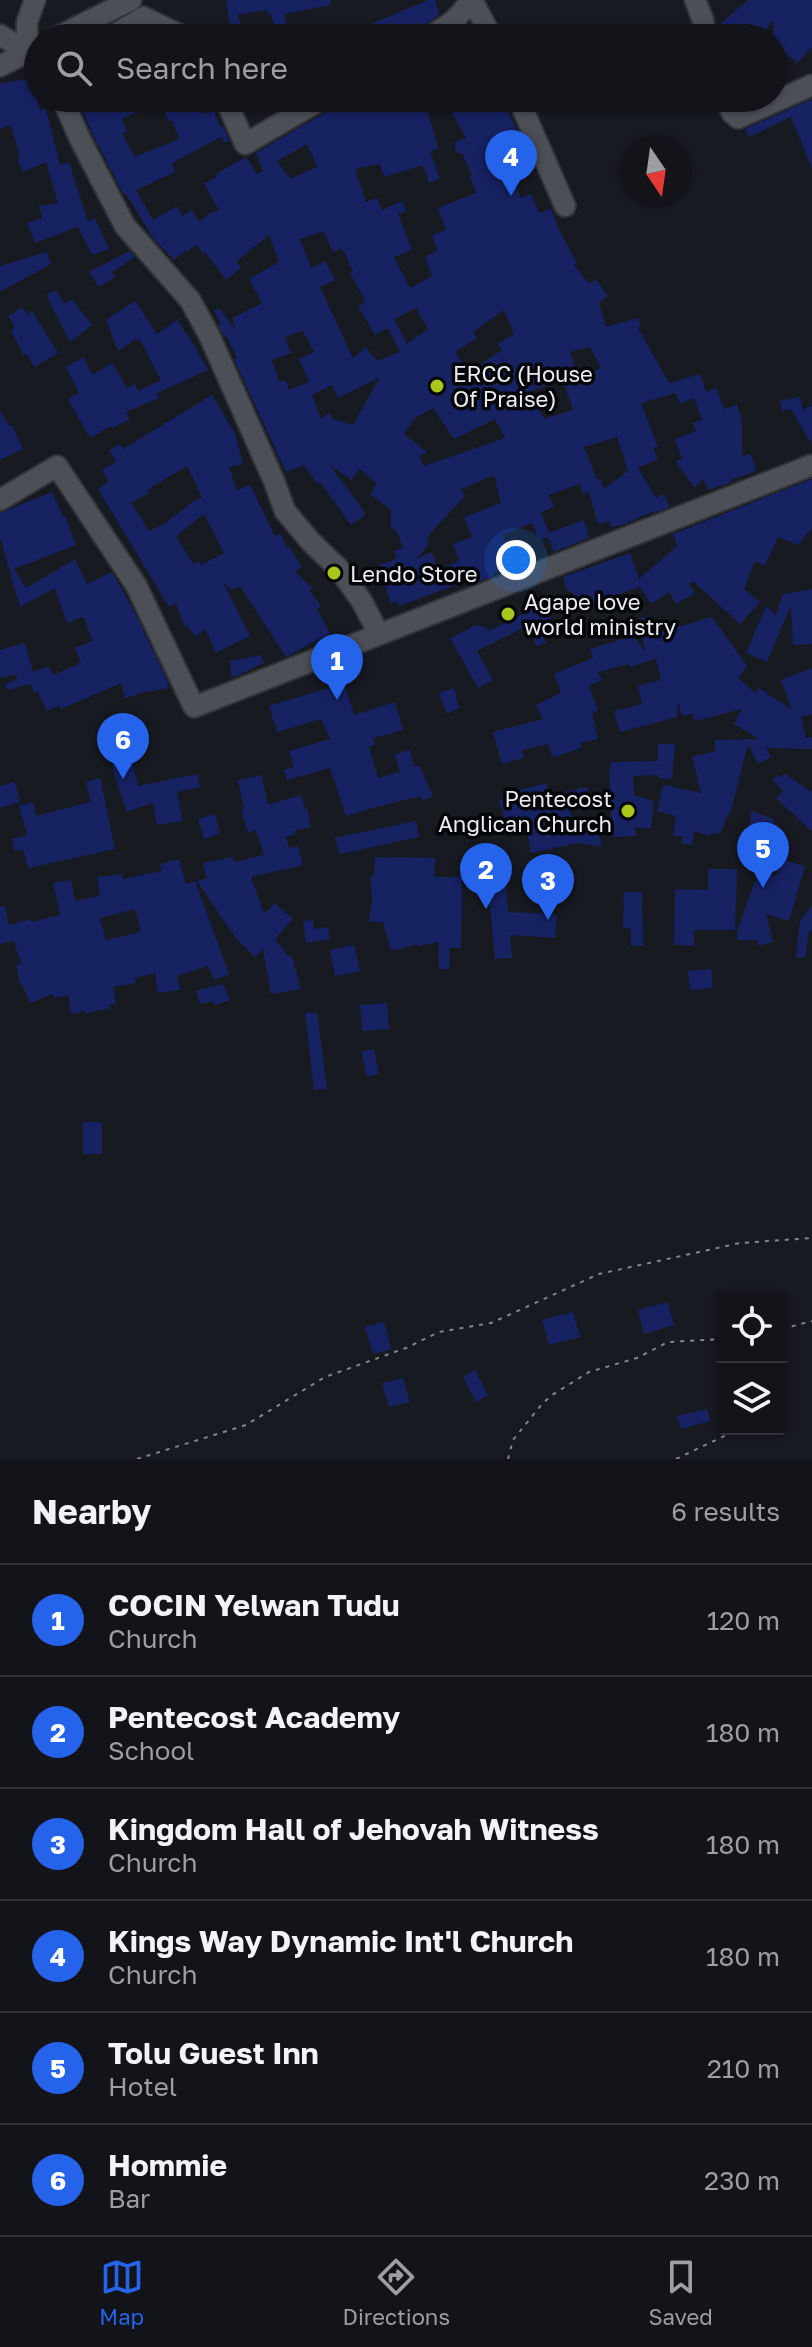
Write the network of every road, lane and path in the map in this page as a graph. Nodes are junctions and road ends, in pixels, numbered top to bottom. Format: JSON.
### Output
{"nodes":[{"id":1,"x":35,"y":0,"type":"edge"},
{"id":2,"x":131,"y":0,"type":"edge"},
{"id":3,"x":471,"y":0,"type":"edge"},
{"id":4,"x":695,"y":0,"type":"edge"},
{"id":5,"x":27,"y":24,"type":"edge"},
{"id":6,"x":82,"y":24,"type":"edge"},
{"id":7,"x":132,"y":24,"type":"edge"},
{"id":8,"x":158,"y":24,"type":"edge"},
{"id":9,"x":450,"y":24,"type":"edge"},
{"id":10,"x":484,"y":24,"type":"edge"},
{"id":11,"x":704,"y":24,"type":"edge"},
{"id":12,"x":0,"y":35,"type":"edge"},
{"id":13,"x":24,"y":45,"type":"edge"},
{"id":14,"x":24,"y":54,"type":"edge"},
{"id":15,"x":0,"y":66,"type":"edge"},
{"id":16,"x":812,"y":85,"type":"edge"},
{"id":17,"x":788,"y":96,"type":"edge"},
{"id":18,"x":68,"y":112,"type":"edge"},
{"id":19,"x":231,"y":112,"type":"edge"},
{"id":20,"x":300,"y":112,"type":"edge"},
{"id":21,"x":524,"y":112,"type":"edge"},
{"id":22,"x":732,"y":112,"type":"edge"},
{"id":23,"x":751,"y":112,"type":"edge"},
{"id":24,"x":565,"y":206,"type":"dead end"},
{"id":25,"x":812,"y":465,"type":"edge"},
{"id":26,"x":0,"y":500,"type":"edge"},
{"id":27,"x":379,"y":634,"type":"junction"},
{"id":28,"x":812,"y":1238,"type":"edge"},
{"id":29,"x":812,"y":1321,"type":"edge"},
{"id":30,"x":788,"y":1327,"type":"edge"},
{"id":31,"x":716,"y":1339,"type":"edge"},
{"id":32,"x":726,"y":1435,"type":"edge"},
{"id":33,"x":137,"y":1459,"type":"edge"},
{"id":34,"x":508,"y":1459,"type":"edge"},
{"id":35,"x":676,"y":1459,"type":"edge"}],
"edges":[{"from":1,"to":5,"type":"street"},
{"from":2,"to":6,"type":"street"},
{"from":3,"to":9,"type":"street"},
{"from":3,"to":10,"type":"street"},
{"from":4,"to":11,"type":"street"},
{"from":7,"to":8,"type":"street"},
{"from":12,"to":13,"type":"street"},
{"from":14,"to":15,"type":"street"},
{"from":16,"to":17,"type":"street"},
{"from":18,"to":27,"type":"street"},
{"from":19,"to":20,"type":"street"},
{"from":21,"to":24,"type":"street"},
{"from":22,"to":23,"type":"street"},
{"from":25,"to":27,"type":"street"},
{"from":26,"to":27,"type":"street"},
{"from":28,"to":33,"type":"path"},
{"from":29,"to":30,"type":"path"},
{"from":31,"to":34,"type":"path"},
{"from":32,"to":35,"type":"path"}]}
